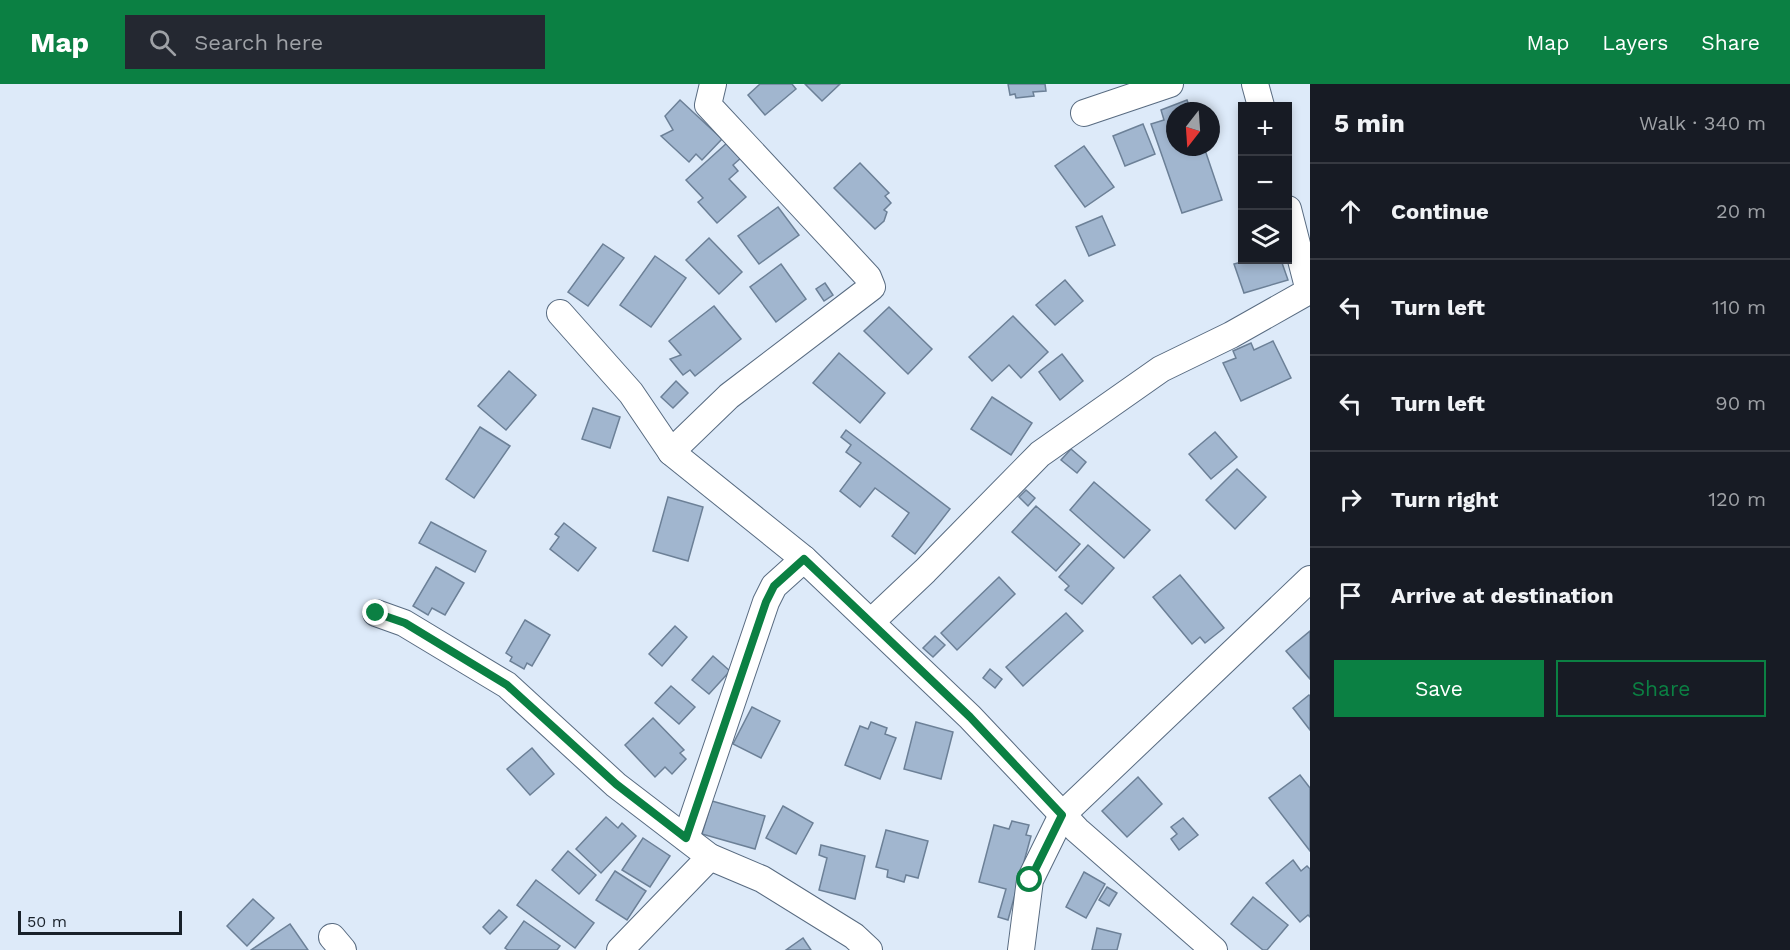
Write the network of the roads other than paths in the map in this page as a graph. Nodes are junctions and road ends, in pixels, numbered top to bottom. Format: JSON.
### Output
{"nodes":[{"id":1,"x":713,"y":84,"type":"edge"},
{"id":2,"x":1170,"y":84,"type":"edge"},
{"id":3,"x":1255,"y":84,"type":"edge"},
{"id":4,"x":1260,"y":102,"type":"edge"},
{"id":5,"x":1084,"y":113,"type":"dead end"},
{"id":6,"x":1287,"y":210,"type":"edge"},
{"id":7,"x":560,"y":313,"type":"dead end"},
{"id":8,"x":671,"y":452,"type":"junction"},
{"id":9,"x":804,"y":559,"type":"junction"},
{"id":10,"x":1310,"y":579,"type":"edge"},
{"id":11,"x":376,"y":613,"type":"dead end"},
{"id":12,"x":871,"y":622,"type":"junction"},
{"id":13,"x":1062,"y":815,"type":"junction"},
{"id":14,"x":686,"y":838,"type":"junction"},
{"id":15,"x":710,"y":856,"type":"junction"},
{"id":16,"x":620,"y":950,"type":"edge"},
{"id":17,"x":869,"y":950,"type":"edge"},
{"id":18,"x":1021,"y":950,"type":"edge"},
{"id":19,"x":1214,"y":950,"type":"edge"}],
"edges":[{"from":1,"to":8,"type":"street"},
{"from":2,"to":5,"type":"street"},
{"from":3,"to":4,"type":"street"},
{"from":6,"to":12,"type":"street"},
{"from":7,"to":8,"type":"street"},
{"from":8,"to":9,"type":"street"},
{"from":9,"to":12,"type":"street"},
{"from":9,"to":14,"type":"street"},
{"from":10,"to":13,"type":"street"},
{"from":11,"to":14,"type":"street"},
{"from":12,"to":13,"type":"street"},
{"from":13,"to":18,"type":"street"},
{"from":13,"to":19,"type":"street"},
{"from":14,"to":15,"type":"street"},
{"from":15,"to":16,"type":"street"},
{"from":15,"to":17,"type":"street"}]}
